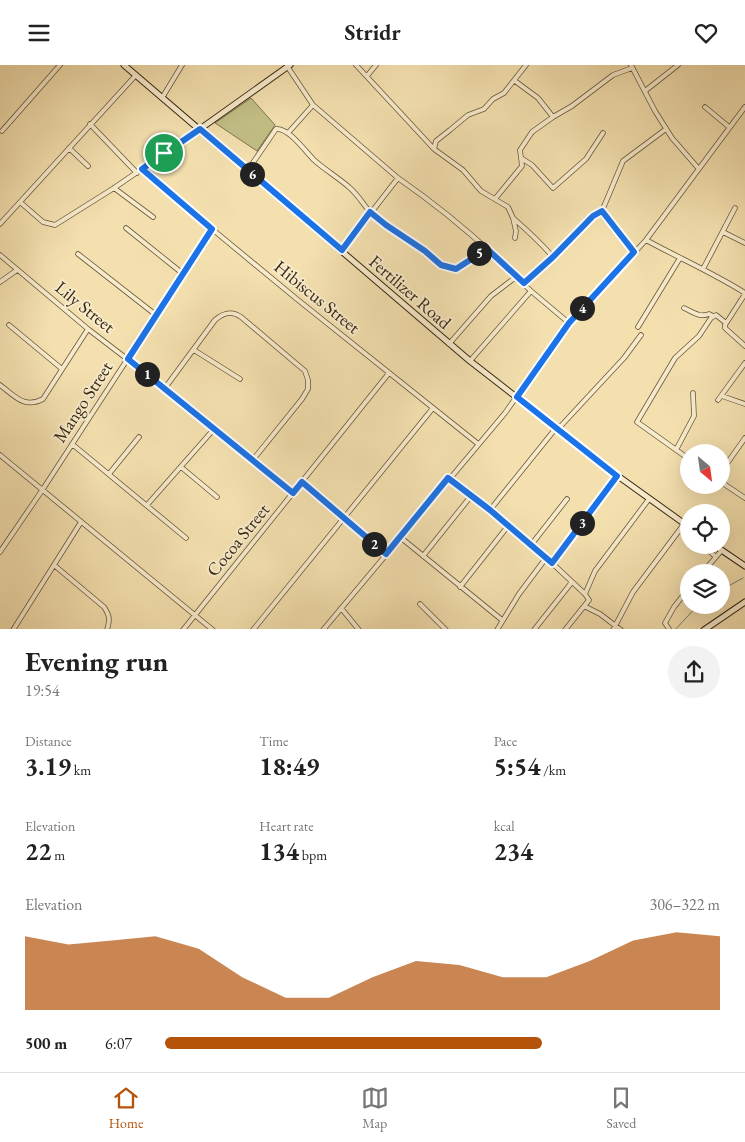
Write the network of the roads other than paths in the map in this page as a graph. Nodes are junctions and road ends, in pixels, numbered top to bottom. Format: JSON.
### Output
{"nodes":[{"id":1,"x":60,"y":65,"type":"edge"},
{"id":2,"x":124,"y":65,"type":"edge"},
{"id":3,"x":182,"y":65,"type":"edge"},
{"id":4,"x":356,"y":65,"type":"edge"},
{"id":5,"x":376,"y":65,"type":"edge"},
{"id":6,"x":526,"y":65,"type":"edge"},
{"id":7,"x":678,"y":65,"type":"edge"},
{"id":8,"x":288,"y":66,"type":"edge"},
{"id":9,"x":632,"y":67,"type":"edge"},
{"id":10,"x":136,"y":75,"type":"junction"},
{"id":11,"x":367,"y":77,"type":"junction"},
{"id":12,"x":515,"y":81,"type":"junction"},
{"id":13,"x":645,"y":91,"type":"junction"},
{"id":14,"x":162,"y":98,"type":"junction"},
{"id":15,"x":313,"y":105,"type":"junction"},
{"id":16,"x":705,"y":107,"type":"dead end"},
{"id":17,"x":745,"y":107,"type":"edge"},
{"id":18,"x":553,"y":117,"type":"junction"},
{"id":19,"x":90,"y":124,"type":"junction"},
{"id":20,"x":729,"y":127,"type":"junction"},
{"id":21,"x":200,"y":129,"type":"junction"},
{"id":22,"x":666,"y":129,"type":"junction"},
{"id":23,"x":2,"y":131,"type":"dead end"},
{"id":24,"x":288,"y":133,"type":"junction"},
{"id":25,"x":603,"y":133,"type":"dead end"},
{"id":26,"x":69,"y":148,"type":"junction"},
{"id":27,"x":434,"y":149,"type":"junction"},
{"id":28,"x":521,"y":158,"type":"junction"},
{"id":29,"x":88,"y":166,"type":"dead end"},
{"id":30,"x":698,"y":168,"type":"junction"},
{"id":31,"x":142,"y":169,"type":"junction"},
{"id":32,"x":248,"y":170,"type":"junction"},
{"id":33,"x":137,"y":173,"type":"junction"},
{"id":34,"x":398,"y":178,"type":"junction"},
{"id":35,"x":114,"y":188,"type":"junction"},
{"id":36,"x":495,"y":199,"type":"junction"},
{"id":37,"x":20,"y":202,"type":"junction"},
{"id":38,"x":735,"y":208,"type":"dead end"},
{"id":39,"x":602,"y":211,"type":"junction"},
{"id":40,"x":370,"y":212,"type":"junction"},
{"id":41,"x":153,"y":217,"type":"dead end"},
{"id":42,"x":513,"y":218,"type":"junction"},
{"id":43,"x":0,"y":224,"type":"edge"},
{"id":44,"x":126,"y":228,"type":"dead end"},
{"id":45,"x":212,"y":229,"type":"junction"},
{"id":46,"x":723,"y":232,"type":"junction"},
{"id":47,"x":515,"y":238,"type":"dead end"},
{"id":48,"x":646,"y":239,"type":"junction"},
{"id":49,"x":745,"y":243,"type":"edge"},
{"id":50,"x":485,"y":247,"type":"junction"},
{"id":51,"x":342,"y":250,"type":"junction"},
{"id":52,"x":634,"y":252,"type":"junction"},
{"id":53,"x":78,"y":254,"type":"dead end"},
{"id":54,"x":0,"y":255,"type":"edge"},
{"id":55,"x":553,"y":257,"type":"junction"},
{"id":56,"x":680,"y":259,"type":"junction"},
{"id":57,"x":703,"y":269,"type":"junction"},
{"id":58,"x":17,"y":270,"type":"junction"},
{"id":59,"x":182,"y":273,"type":"junction"},
{"id":60,"x":516,"y":277,"type":"junction"},
{"id":61,"x":0,"y":282,"type":"edge"},
{"id":62,"x":524,"y":283,"type":"junction"},
{"id":63,"x":531,"y":291,"type":"junction"},
{"id":64,"x":745,"y":294,"type":"edge"},
{"id":65,"x":684,"y":308,"type":"dead end"},
{"id":66,"x":156,"y":315,"type":"junction"},
{"id":67,"x":713,"y":316,"type":"junction"},
{"id":68,"x":569,"y":323,"type":"junction"},
{"id":69,"x":726,"y":323,"type":"junction"},
{"id":70,"x":9,"y":325,"type":"dead end"},
{"id":71,"x":638,"y":327,"type":"dead end"},
{"id":72,"x":88,"y":329,"type":"junction"},
{"id":73,"x":641,"y":335,"type":"dead end"},
{"id":74,"x":449,"y":344,"type":"junction"},
{"id":75,"x":745,"y":346,"type":"edge"},
{"id":76,"x":194,"y":350,"type":"junction"},
{"id":77,"x":128,"y":359,"type":"junction"},
{"id":78,"x":470,"y":361,"type":"junction"},
{"id":79,"x":745,"y":363,"type":"edge"},
{"id":80,"x":62,"y":369,"type":"junction"},
{"id":81,"x":389,"y":373,"type":"junction"},
{"id":82,"x":240,"y":379,"type":"dead end"},
{"id":83,"x":0,"y":385,"type":"edge"},
{"id":84,"x":165,"y":388,"type":"junction"},
{"id":85,"x":693,"y":393,"type":"dead end"},
{"id":86,"x":722,"y":395,"type":"junction"},
{"id":87,"x":517,"y":397,"type":"junction"},
{"id":88,"x":718,"y":400,"type":"dead end"},
{"id":89,"x":745,"y":404,"type":"edge"},
{"id":90,"x":433,"y":408,"type":"junction"},
{"id":91,"x":557,"y":428,"type":"junction"},
{"id":92,"x":214,"y":429,"type":"junction"},
{"id":93,"x":139,"y":437,"type":"dead end"},
{"id":94,"x":745,"y":438,"type":"edge"},
{"id":95,"x":478,"y":443,"type":"junction"},
{"id":96,"x":72,"y":444,"type":"junction"},
{"id":97,"x":676,"y":450,"type":"junction"},
{"id":98,"x":680,"y":453,"type":"edge"},
{"id":99,"x":0,"y":455,"type":"edge"},
{"id":100,"x":730,"y":459,"type":"edge"},
{"id":101,"x":252,"y":461,"type":"junction"},
{"id":102,"x":181,"y":467,"type":"junction"},
{"id":103,"x":109,"y":474,"type":"junction"},
{"id":104,"x":617,"y":476,"type":"junction"},
{"id":105,"x":448,"y":478,"type":"junction"},
{"id":106,"x":302,"y":482,"type":"junction"},
{"id":107,"x":730,"y":488,"type":"edge"},
{"id":108,"x":43,"y":489,"type":"junction"},
{"id":109,"x":293,"y":493,"type":"junction"},
{"id":110,"x":471,"y":496,"type":"junction"},
{"id":111,"x":216,"y":497,"type":"dead end"},
{"id":112,"x":745,"y":498,"type":"edge"},
{"id":113,"x":567,"y":499,"type":"dead end"},
{"id":114,"x":649,"y":499,"type":"junction"},
{"id":115,"x":147,"y":505,"type":"junction"},
{"id":116,"x":490,"y":510,"type":"junction"},
{"id":117,"x":343,"y":518,"type":"junction"},
{"id":118,"x":82,"y":522,"type":"junction"},
{"id":119,"x":680,"y":522,"type":"edge"},
{"id":120,"x":508,"y":526,"type":"junction"},
{"id":121,"x":680,"y":532,"type":"edge"},
{"id":122,"x":186,"y":537,"type":"dead end"},
{"id":123,"x":400,"y":537,"type":"junction"},
{"id":124,"x":531,"y":545,"type":"junction"},
{"id":125,"x":0,"y":551,"type":"edge"},
{"id":126,"x":386,"y":554,"type":"junction"},
{"id":127,"x":712,"y":554,"type":"edge"},
{"id":128,"x":719,"y":554,"type":"edge"},
{"id":129,"x":728,"y":554,"type":"edge"},
{"id":130,"x":423,"y":557,"type":"junction"},
{"id":131,"x":716,"y":557,"type":"junction"},
{"id":132,"x":546,"y":558,"type":"junction"},
{"id":133,"x":552,"y":563,"type":"junction"},
{"id":134,"x":710,"y":564,"type":"edge"},
{"id":135,"x":54,"y":565,"type":"junction"},
{"id":136,"x":745,"y":566,"type":"edge"},
{"id":137,"x":572,"y":582,"type":"junction"},
{"id":138,"x":460,"y":587,"type":"junction"},
{"id":139,"x":585,"y":594,"type":"junction"},
{"id":140,"x":680,"y":599,"type":"edge"},
{"id":141,"x":745,"y":602,"type":"edge"},
{"id":142,"x":420,"y":604,"type":"dead end"},
{"id":143,"x":584,"y":606,"type":"junction"},
{"id":144,"x":341,"y":608,"type":"junction"},
{"id":145,"x":196,"y":614,"type":"junction"},
{"id":146,"x":502,"y":620,"type":"junction"},
{"id":147,"x":615,"y":625,"type":"junction"},
{"id":148,"x":13,"y":629,"type":"edge"},
{"id":149,"x":107,"y":629,"type":"edge"},
{"id":150,"x":183,"y":629,"type":"edge"},
{"id":151,"x":213,"y":629,"type":"edge"},
{"id":152,"x":253,"y":629,"type":"edge"},
{"id":153,"x":323,"y":629,"type":"edge"},
{"id":154,"x":359,"y":629,"type":"edge"},
{"id":155,"x":446,"y":629,"type":"edge"},
{"id":156,"x":497,"y":629,"type":"edge"},
{"id":157,"x":534,"y":629,"type":"edge"},
{"id":158,"x":565,"y":629,"type":"edge"},
{"id":159,"x":613,"y":629,"type":"edge"},
{"id":160,"x":621,"y":629,"type":"edge"},
{"id":161,"x":669,"y":629,"type":"edge"},
{"id":162,"x":704,"y":629,"type":"edge"}],
"edges":[{"from":1,"to":23,"type":"street"},
{"from":2,"to":10,"type":"street","name":"Fertilizer Road"},
{"from":3,"to":14,"type":"street"},
{"from":4,"to":11,"type":"street"},
{"from":5,"to":11,"type":"street"},
{"from":6,"to":12,"type":"street"},
{"from":7,"to":13,"type":"street"},
{"from":8,"to":15,"type":"street"},
{"from":8,"to":21,"type":"street"},
{"from":9,"to":13,"type":"street"},
{"from":9,"to":18,"type":"street"},
{"from":10,"to":14,"type":"street","name":"Fertilizer Road"},
{"from":10,"to":19,"type":"street"},
{"from":11,"to":27,"type":"street"},
{"from":12,"to":18,"type":"street"},
{"from":12,"to":27,"type":"street"},
{"from":13,"to":22,"type":"street"},
{"from":14,"to":21,"type":"street","name":"Fertilizer Road"},
{"from":15,"to":24,"type":"street"},
{"from":15,"to":34,"type":"street"},
{"from":16,"to":20,"type":"street"},
{"from":17,"to":20,"type":"street"},
{"from":18,"to":28,"type":"street"},
{"from":19,"to":26,"type":"street"},
{"from":19,"to":33,"type":"street"},
{"from":20,"to":30,"type":"street"},
{"from":21,"to":31,"type":"street"},
{"from":21,"to":32,"type":"street","name":"Fertilizer Road"},
{"from":22,"to":30,"type":"street"},
{"from":22,"to":39,"type":"street"},
{"from":24,"to":32,"type":"street"},
{"from":24,"to":40,"type":"street"},
{"from":25,"to":28,"type":"street"},
{"from":26,"to":29,"type":"street"},
{"from":26,"to":37,"type":"street"},
{"from":27,"to":36,"type":"street"},
{"from":28,"to":36,"type":"street"},
{"from":30,"to":48,"type":"street"},
{"from":31,"to":33,"type":"street"},
{"from":31,"to":45,"type":"street","name":"Hibiscus Street"},
{"from":32,"to":51,"type":"street","name":"Fertilizer Road"},
{"from":33,"to":35,"type":"street"},
{"from":34,"to":40,"type":"street"},
{"from":34,"to":50,"type":"street"},
{"from":35,"to":37,"type":"street"},
{"from":35,"to":41,"type":"street"},
{"from":36,"to":42,"type":"street"},
{"from":37,"to":43,"type":"street"},
{"from":38,"to":46,"type":"street"},
{"from":39,"to":52,"type":"street"},
{"from":39,"to":55,"type":"street"},
{"from":40,"to":50,"type":"street"},
{"from":40,"to":51,"type":"street"},
{"from":42,"to":47,"type":"street"},
{"from":42,"to":55,"type":"street"},
{"from":44,"to":59,"type":"street"},
{"from":45,"to":59,"type":"street","name":"Mango Street"},
{"from":45,"to":81,"type":"street","name":"Hibiscus Street"},
{"from":46,"to":49,"type":"street"},
{"from":46,"to":57,"type":"street"},
{"from":48,"to":52,"type":"street"},
{"from":48,"to":56,"type":"street"},
{"from":50,"to":60,"type":"street"},
{"from":51,"to":74,"type":"street","name":"Fertilizer Road"},
{"from":52,"to":68,"type":"street"},
{"from":53,"to":66,"type":"street"},
{"from":54,"to":58,"type":"street","name":"Lily Street"},
{"from":55,"to":62,"type":"street"},
{"from":56,"to":57,"type":"street"},
{"from":56,"to":71,"type":"street"},
{"from":57,"to":64,"type":"street"},
{"from":58,"to":61,"type":"street"},
{"from":58,"to":72,"type":"street","name":"Lily Street"},
{"from":59,"to":66,"type":"street","name":"Mango Street"},
{"from":60,"to":62,"type":"street"},
{"from":60,"to":74,"type":"street"},
{"from":62,"to":63,"type":"street"},
{"from":63,"to":68,"type":"street"},
{"from":63,"to":78,"type":"street"},
{"from":64,"to":69,"type":"street"},
{"from":65,"to":67,"type":"street"},
{"from":66,"to":77,"type":"street","name":"Mango Street"},
{"from":67,"to":69,"type":"street"},
{"from":67,"to":97,"type":"street"},
{"from":68,"to":87,"type":"street"},
{"from":69,"to":75,"type":"street"},
{"from":70,"to":80,"type":"street"},
{"from":72,"to":77,"type":"street","name":"Lily Street"},
{"from":72,"to":80,"type":"street"},
{"from":73,"to":91,"type":"street"},
{"from":74,"to":78,"type":"street","name":"Fertilizer Road"},
{"from":76,"to":82,"type":"street"},
{"from":76,"to":84,"type":"street"},
{"from":76,"to":101,"type":"street"},
{"from":77,"to":84,"type":"street","name":"Lily Street"},
{"from":77,"to":96,"type":"street","name":"Mango Street"},
{"from":78,"to":87,"type":"street","name":"Fertilizer Road"},
{"from":79,"to":86,"type":"street"},
{"from":80,"to":83,"type":"street"},
{"from":81,"to":90,"type":"street","name":"Hibiscus Street"},
{"from":81,"to":106,"type":"street","name":"Cocoa Street"},
{"from":84,"to":92,"type":"street","name":"Lily Street"},
{"from":85,"to":97,"type":"street"},
{"from":86,"to":88,"type":"street"},
{"from":86,"to":89,"type":"street"},
{"from":87,"to":91,"type":"street","name":"Fertilizer Road"},
{"from":87,"to":95,"type":"street"},
{"from":90,"to":95,"type":"street","name":"Hibiscus Street"},
{"from":90,"to":117,"type":"street"},
{"from":91,"to":104,"type":"street","name":"Fertilizer Road"},
{"from":91,"to":116,"type":"street"},
{"from":92,"to":101,"type":"street","name":"Lily Street"},
{"from":92,"to":102,"type":"street"},
{"from":93,"to":103,"type":"street"},
{"from":94,"to":100,"type":"street"},
{"from":95,"to":105,"type":"street"},
{"from":96,"to":103,"type":"street"},
{"from":96,"to":108,"type":"street","name":"Mango Street"},
{"from":97,"to":98,"type":"street"},
{"from":99,"to":108,"type":"street"},
{"from":101,"to":109,"type":"street","name":"Lily Street"},
{"from":102,"to":111,"type":"street"},
{"from":102,"to":115,"type":"street"},
{"from":103,"to":115,"type":"street"},
{"from":104,"to":114,"type":"street","name":"Fertilizer Road"},
{"from":104,"to":133,"type":"street"},
{"from":105,"to":110,"type":"street"},
{"from":105,"to":123,"type":"street"},
{"from":106,"to":109,"type":"street","name":"Cocoa Street"},
{"from":106,"to":117,"type":"street"},
{"from":107,"to":112,"type":"street"},
{"from":108,"to":118,"type":"street"},
{"from":108,"to":125,"type":"street","name":"Mango Street"},
{"from":109,"to":145,"type":"street","name":"Cocoa Street"},
{"from":110,"to":116,"type":"street"},
{"from":110,"to":130,"type":"street"},
{"from":113,"to":124,"type":"street"},
{"from":114,"to":119,"type":"street","name":"Fertilizer Road"},
{"from":114,"to":139,"type":"street"},
{"from":115,"to":122,"type":"street"},
{"from":116,"to":120,"type":"street"},
{"from":117,"to":126,"type":"street"},
{"from":117,"to":152,"type":"street"},
{"from":118,"to":135,"type":"street"},
{"from":118,"to":145,"type":"street"},
{"from":120,"to":124,"type":"street"},
{"from":120,"to":138,"type":"street"},
{"from":121,"to":147,"type":"street"},
{"from":123,"to":126,"type":"street"},
{"from":123,"to":130,"type":"street"},
{"from":124,"to":132,"type":"street"},
{"from":126,"to":144,"type":"street"},
{"from":127,"to":131,"type":"street"},
{"from":128,"to":131,"type":"street"},
{"from":129,"to":136,"type":"street"},
{"from":130,"to":138,"type":"street"},
{"from":131,"to":134,"type":"street"},
{"from":132,"to":133,"type":"street"},
{"from":132,"to":146,"type":"street"},
{"from":133,"to":137,"type":"street"},
{"from":135,"to":148,"type":"street"},
{"from":135,"to":149,"type":"street"},
{"from":137,"to":139,"type":"street"},
{"from":137,"to":157,"type":"street"},
{"from":138,"to":146,"type":"street"},
{"from":139,"to":143,"type":"street"},
{"from":140,"to":161,"type":"street"},
{"from":141,"to":162,"type":"street"},
{"from":142,"to":155,"type":"street"},
{"from":143,"to":147,"type":"street"},
{"from":143,"to":158,"type":"street"},
{"from":144,"to":153,"type":"street"},
{"from":144,"to":154,"type":"street"},
{"from":145,"to":150,"type":"street","name":"Cocoa Street"},
{"from":145,"to":151,"type":"street"},
{"from":146,"to":156,"type":"street"},
{"from":147,"to":159,"type":"street"},
{"from":147,"to":160,"type":"street"}]}
